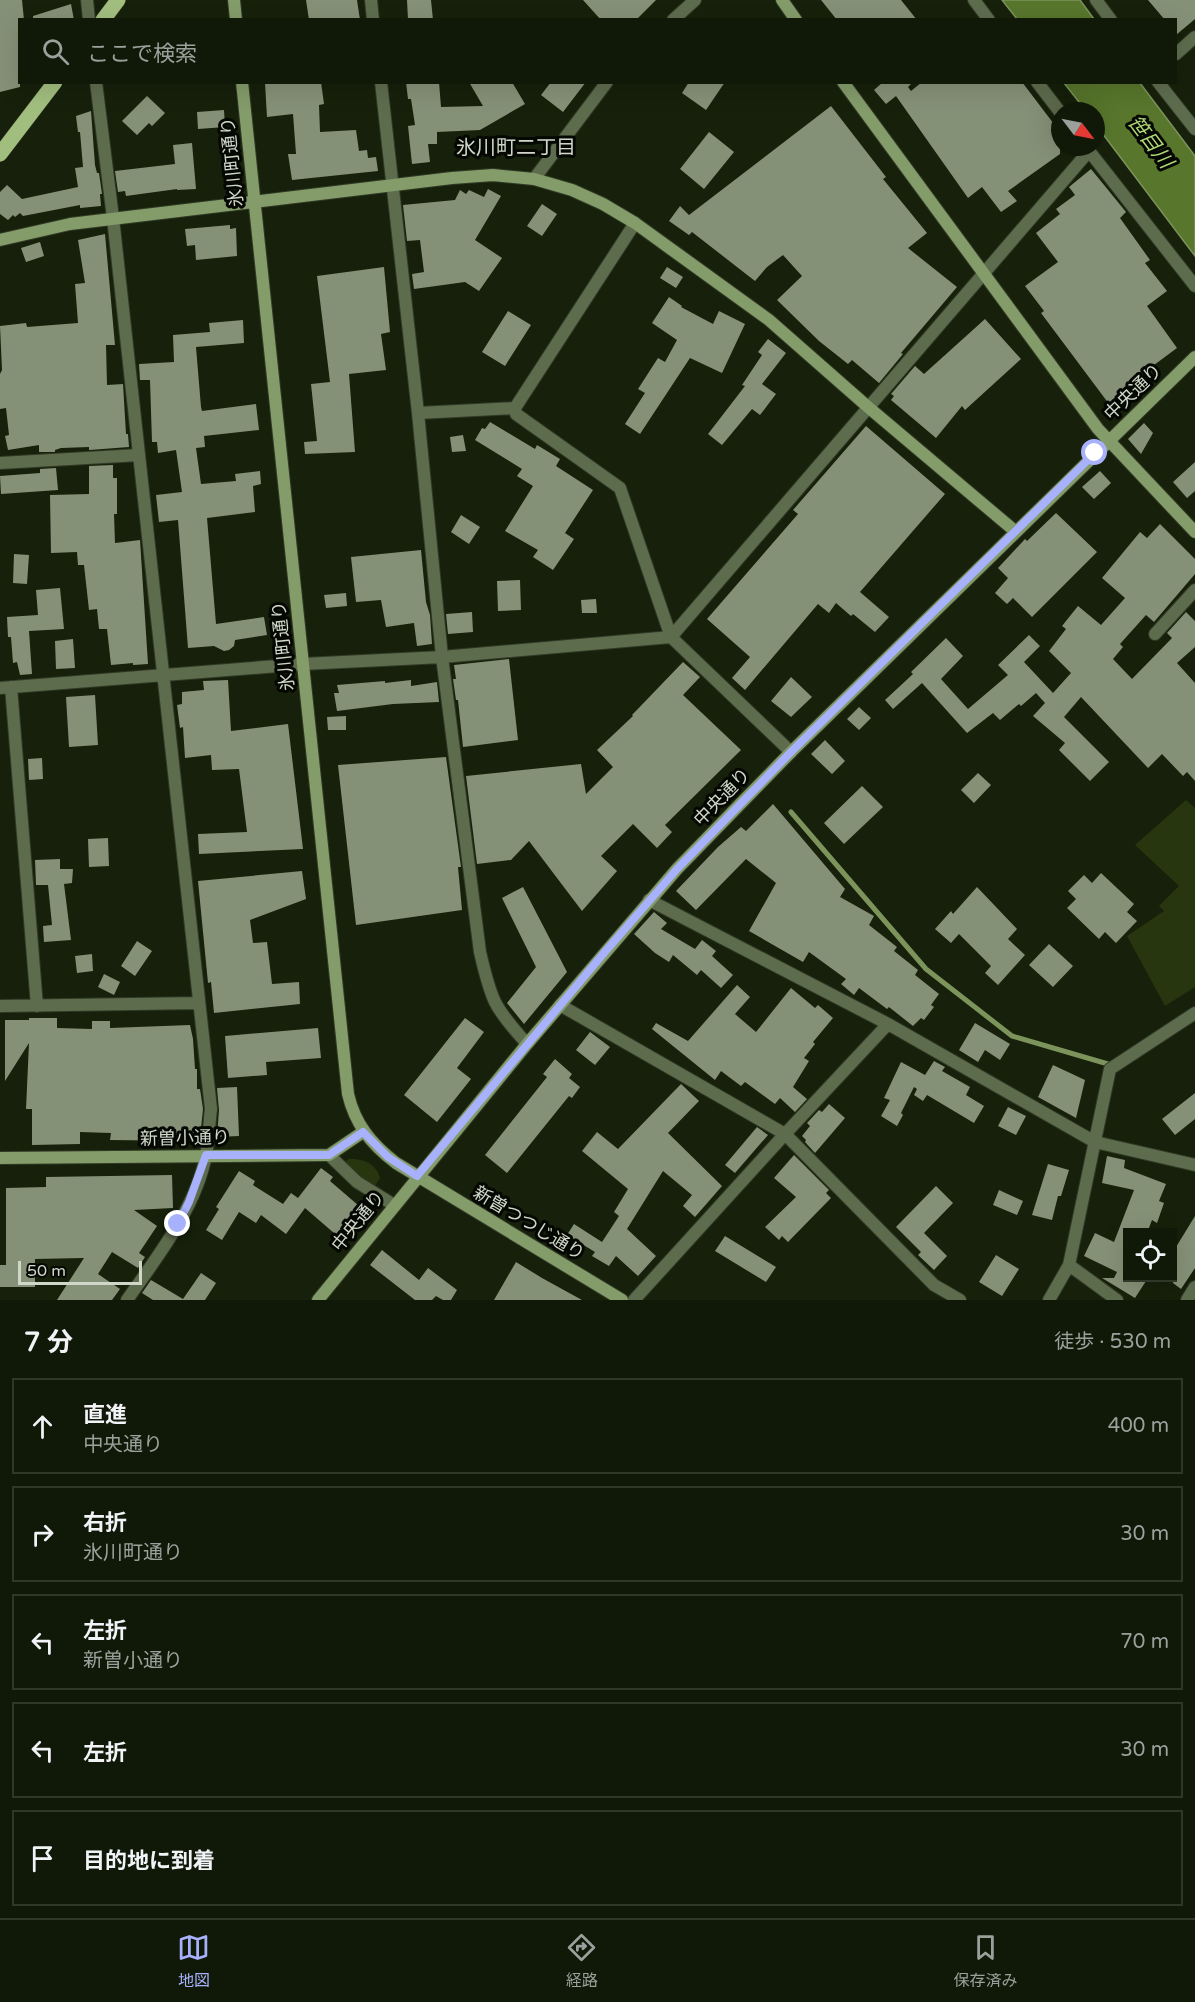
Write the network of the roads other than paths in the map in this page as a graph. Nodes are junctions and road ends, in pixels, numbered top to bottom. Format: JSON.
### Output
{"nodes":[{"id":1,"x":87,"y":0,"type":"edge"},
{"id":2,"x":118,"y":0,"type":"edge"},
{"id":3,"x":234,"y":0,"type":"edge"},
{"id":4,"x":371,"y":0,"type":"edge"},
{"id":5,"x":695,"y":0,"type":"edge"},
{"id":6,"x":782,"y":0,"type":"edge"},
{"id":7,"x":974,"y":0,"type":"edge"},
{"id":8,"x":1096,"y":0,"type":"edge"},
{"id":9,"x":89,"y":18,"type":"edge"},
{"id":10,"x":104,"y":18,"type":"edge"},
{"id":11,"x":236,"y":18,"type":"edge"},
{"id":12,"x":374,"y":18,"type":"edge"},
{"id":13,"x":675,"y":18,"type":"edge"},
{"id":14,"x":795,"y":18,"type":"edge"},
{"id":15,"x":988,"y":18,"type":"edge"},
{"id":16,"x":1110,"y":18,"type":"edge"},
{"id":17,"x":1195,"y":37,"type":"edge"},
{"id":18,"x":1177,"y":53,"type":"edge"},
{"id":19,"x":53,"y":84,"type":"edge"},
{"id":20,"x":96,"y":84,"type":"edge"},
{"id":21,"x":242,"y":84,"type":"edge"},
{"id":22,"x":381,"y":84,"type":"edge"},
{"id":23,"x":605,"y":84,"type":"edge"},
{"id":24,"x":844,"y":84,"type":"edge"},
{"id":25,"x":1039,"y":84,"type":"edge"},
{"id":26,"x":1160,"y":84,"type":"edge"},
{"id":27,"x":1052,"y":102,"type":"edge"},
{"id":28,"x":1195,"y":129,"type":"edge"},
{"id":29,"x":0,"y":154,"type":"edge"},
{"id":30,"x":1082,"y":156,"type":"edge"},
{"id":31,"x":1093,"y":156,"type":"edge"},
{"id":32,"x":534,"y":179,"type":"junction"},
{"id":33,"x":392,"y":185,"type":"junction"},
{"id":34,"x":255,"y":200,"type":"junction"},
{"id":35,"x":113,"y":218,"type":"junction"},
{"id":36,"x":635,"y":223,"type":"junction"},
{"id":37,"x":0,"y":240,"type":"edge"},
{"id":38,"x":983,"y":273,"type":"junction"},
{"id":39,"x":1195,"y":286,"type":"edge"},
{"id":40,"x":1195,"y":357,"type":"edge"},
{"id":41,"x":868,"y":407,"type":"junction"},
{"id":42,"x":515,"y":408,"type":"junction"},
{"id":43,"x":418,"y":413,"type":"junction"},
{"id":44,"x":1109,"y":441,"type":"junction"},
{"id":45,"x":139,"y":455,"type":"junction"},
{"id":46,"x":0,"y":463,"type":"edge"},
{"id":47,"x":1016,"y":531,"type":"junction"},
{"id":48,"x":1195,"y":532,"type":"edge"},
{"id":49,"x":1195,"y":590,"type":"edge"},
{"id":50,"x":1155,"y":634,"type":"dead end"},
{"id":51,"x":671,"y":637,"type":"junction"},
{"id":52,"x":442,"y":657,"type":"junction"},
{"id":53,"x":303,"y":664,"type":"junction"},
{"id":54,"x":163,"y":675,"type":"junction"},
{"id":55,"x":5,"y":687,"type":"edge"},
{"id":56,"x":791,"y":752,"type":"junction"},
{"id":57,"x":649,"y":900,"type":"junction"},
{"id":58,"x":199,"y":1003,"type":"junction"},
{"id":59,"x":560,"y":1005,"type":"junction"},
{"id":60,"x":0,"y":1006,"type":"edge"},
{"id":61,"x":37,"y":1006,"type":"junction"},
{"id":62,"x":1195,"y":1013,"type":"edge"},
{"id":63,"x":888,"y":1024,"type":"junction"},
{"id":64,"x":527,"y":1044,"type":"junction"},
{"id":65,"x":363,"y":1132,"type":"junction"},
{"id":66,"x":785,"y":1134,"type":"junction"},
{"id":67,"x":1095,"y":1142,"type":"junction"},
{"id":68,"x":206,"y":1155,"type":"junction"},
{"id":69,"x":329,"y":1155,"type":"junction"},
{"id":70,"x":0,"y":1158,"type":"edge"},
{"id":71,"x":1195,"y":1165,"type":"edge"},
{"id":72,"x":417,"y":1176,"type":"junction"},
{"id":73,"x":394,"y":1205,"type":"junction"},
{"id":74,"x":1069,"y":1265,"type":"junction"},
{"id":75,"x":1195,"y":1287,"type":"edge"},
{"id":76,"x":127,"y":1300,"type":"edge"},
{"id":77,"x":318,"y":1300,"type":"edge"},
{"id":78,"x":622,"y":1300,"type":"edge"},
{"id":79,"x":634,"y":1300,"type":"edge"},
{"id":80,"x":960,"y":1300,"type":"edge"},
{"id":81,"x":1048,"y":1300,"type":"edge"},
{"id":82,"x":1117,"y":1300,"type":"edge"},
{"id":83,"x":1187,"y":1300,"type":"edge"}],
"edges":[{"from":1,"to":9,"type":"street"},
{"from":2,"to":10,"type":"main road"},
{"from":3,"to":11,"type":"street"},
{"from":4,"to":12,"type":"street"},
{"from":5,"to":13,"type":"street"},
{"from":6,"to":14,"type":"street"},
{"from":7,"to":15,"type":"street"},
{"from":8,"to":16,"type":"street"},
{"from":17,"to":18,"type":"street"},
{"from":19,"to":29,"type":"main road"},
{"from":20,"to":35,"type":"street"},
{"from":21,"to":34,"type":"street","name":"氷川町通り"},
{"from":22,"to":33,"type":"street"},
{"from":23,"to":32,"type":"street"},
{"from":24,"to":38,"type":"street"},
{"from":25,"to":27,"type":"street"},
{"from":26,"to":28,"type":"street"},
{"from":30,"to":38,"type":"street"},
{"from":31,"to":39,"type":"street"},
{"from":32,"to":33,"type":"street"},
{"from":32,"to":36,"type":"street"},
{"from":33,"to":34,"type":"street"},
{"from":33,"to":43,"type":"street"},
{"from":34,"to":35,"type":"street"},
{"from":34,"to":53,"type":"street","name":"氷川町通り"},
{"from":35,"to":37,"type":"street"},
{"from":35,"to":45,"type":"street"},
{"from":36,"to":41,"type":"street"},
{"from":36,"to":42,"type":"street"},
{"from":38,"to":41,"type":"street"},
{"from":38,"to":44,"type":"street"},
{"from":40,"to":44,"type":"street","name":"中央通り"},
{"from":41,"to":47,"type":"street"},
{"from":41,"to":51,"type":"street"},
{"from":42,"to":43,"type":"street"},
{"from":42,"to":51,"type":"street"},
{"from":43,"to":52,"type":"street"},
{"from":44,"to":47,"type":"street","name":"中央通り"},
{"from":44,"to":48,"type":"street"},
{"from":45,"to":46,"type":"street"},
{"from":45,"to":54,"type":"street"},
{"from":47,"to":56,"type":"street","name":"中央通り"},
{"from":49,"to":50,"type":"street"},
{"from":51,"to":52,"type":"street"},
{"from":51,"to":56,"type":"street"},
{"from":52,"to":53,"type":"street"},
{"from":52,"to":64,"type":"street"},
{"from":53,"to":54,"type":"street"},
{"from":53,"to":65,"type":"street","name":"氷川町通り"},
{"from":54,"to":55,"type":"street"},
{"from":54,"to":58,"type":"street"},
{"from":55,"to":61,"type":"street"},
{"from":56,"to":57,"type":"street","name":"中央通り"},
{"from":57,"to":59,"type":"street","name":"中央通り"},
{"from":57,"to":63,"type":"street"},
{"from":58,"to":61,"type":"street"},
{"from":58,"to":68,"type":"street"},
{"from":59,"to":64,"type":"street","name":"中央通り"},
{"from":59,"to":66,"type":"street"},
{"from":60,"to":61,"type":"street"},
{"from":62,"to":67,"type":"street"},
{"from":63,"to":66,"type":"street"},
{"from":63,"to":67,"type":"street"},
{"from":64,"to":72,"type":"street","name":"中央通り"},
{"from":65,"to":69,"type":"street"},
{"from":65,"to":72,"type":"street","name":"氷川町通り"},
{"from":66,"to":79,"type":"street"},
{"from":66,"to":80,"type":"street"},
{"from":67,"to":71,"type":"street"},
{"from":67,"to":74,"type":"street"},
{"from":68,"to":69,"type":"street","name":"新曽小通り"},
{"from":68,"to":70,"type":"street","name":"新曽小通り"},
{"from":68,"to":76,"type":"street"},
{"from":69,"to":73,"type":"street"},
{"from":72,"to":73,"type":"street","name":"中央通り"},
{"from":72,"to":78,"type":"street","name":"新曽つつじ通り"},
{"from":73,"to":77,"type":"street","name":"中央通り"},
{"from":74,"to":81,"type":"street"},
{"from":74,"to":82,"type":"street"},
{"from":75,"to":83,"type":"street"}]}
